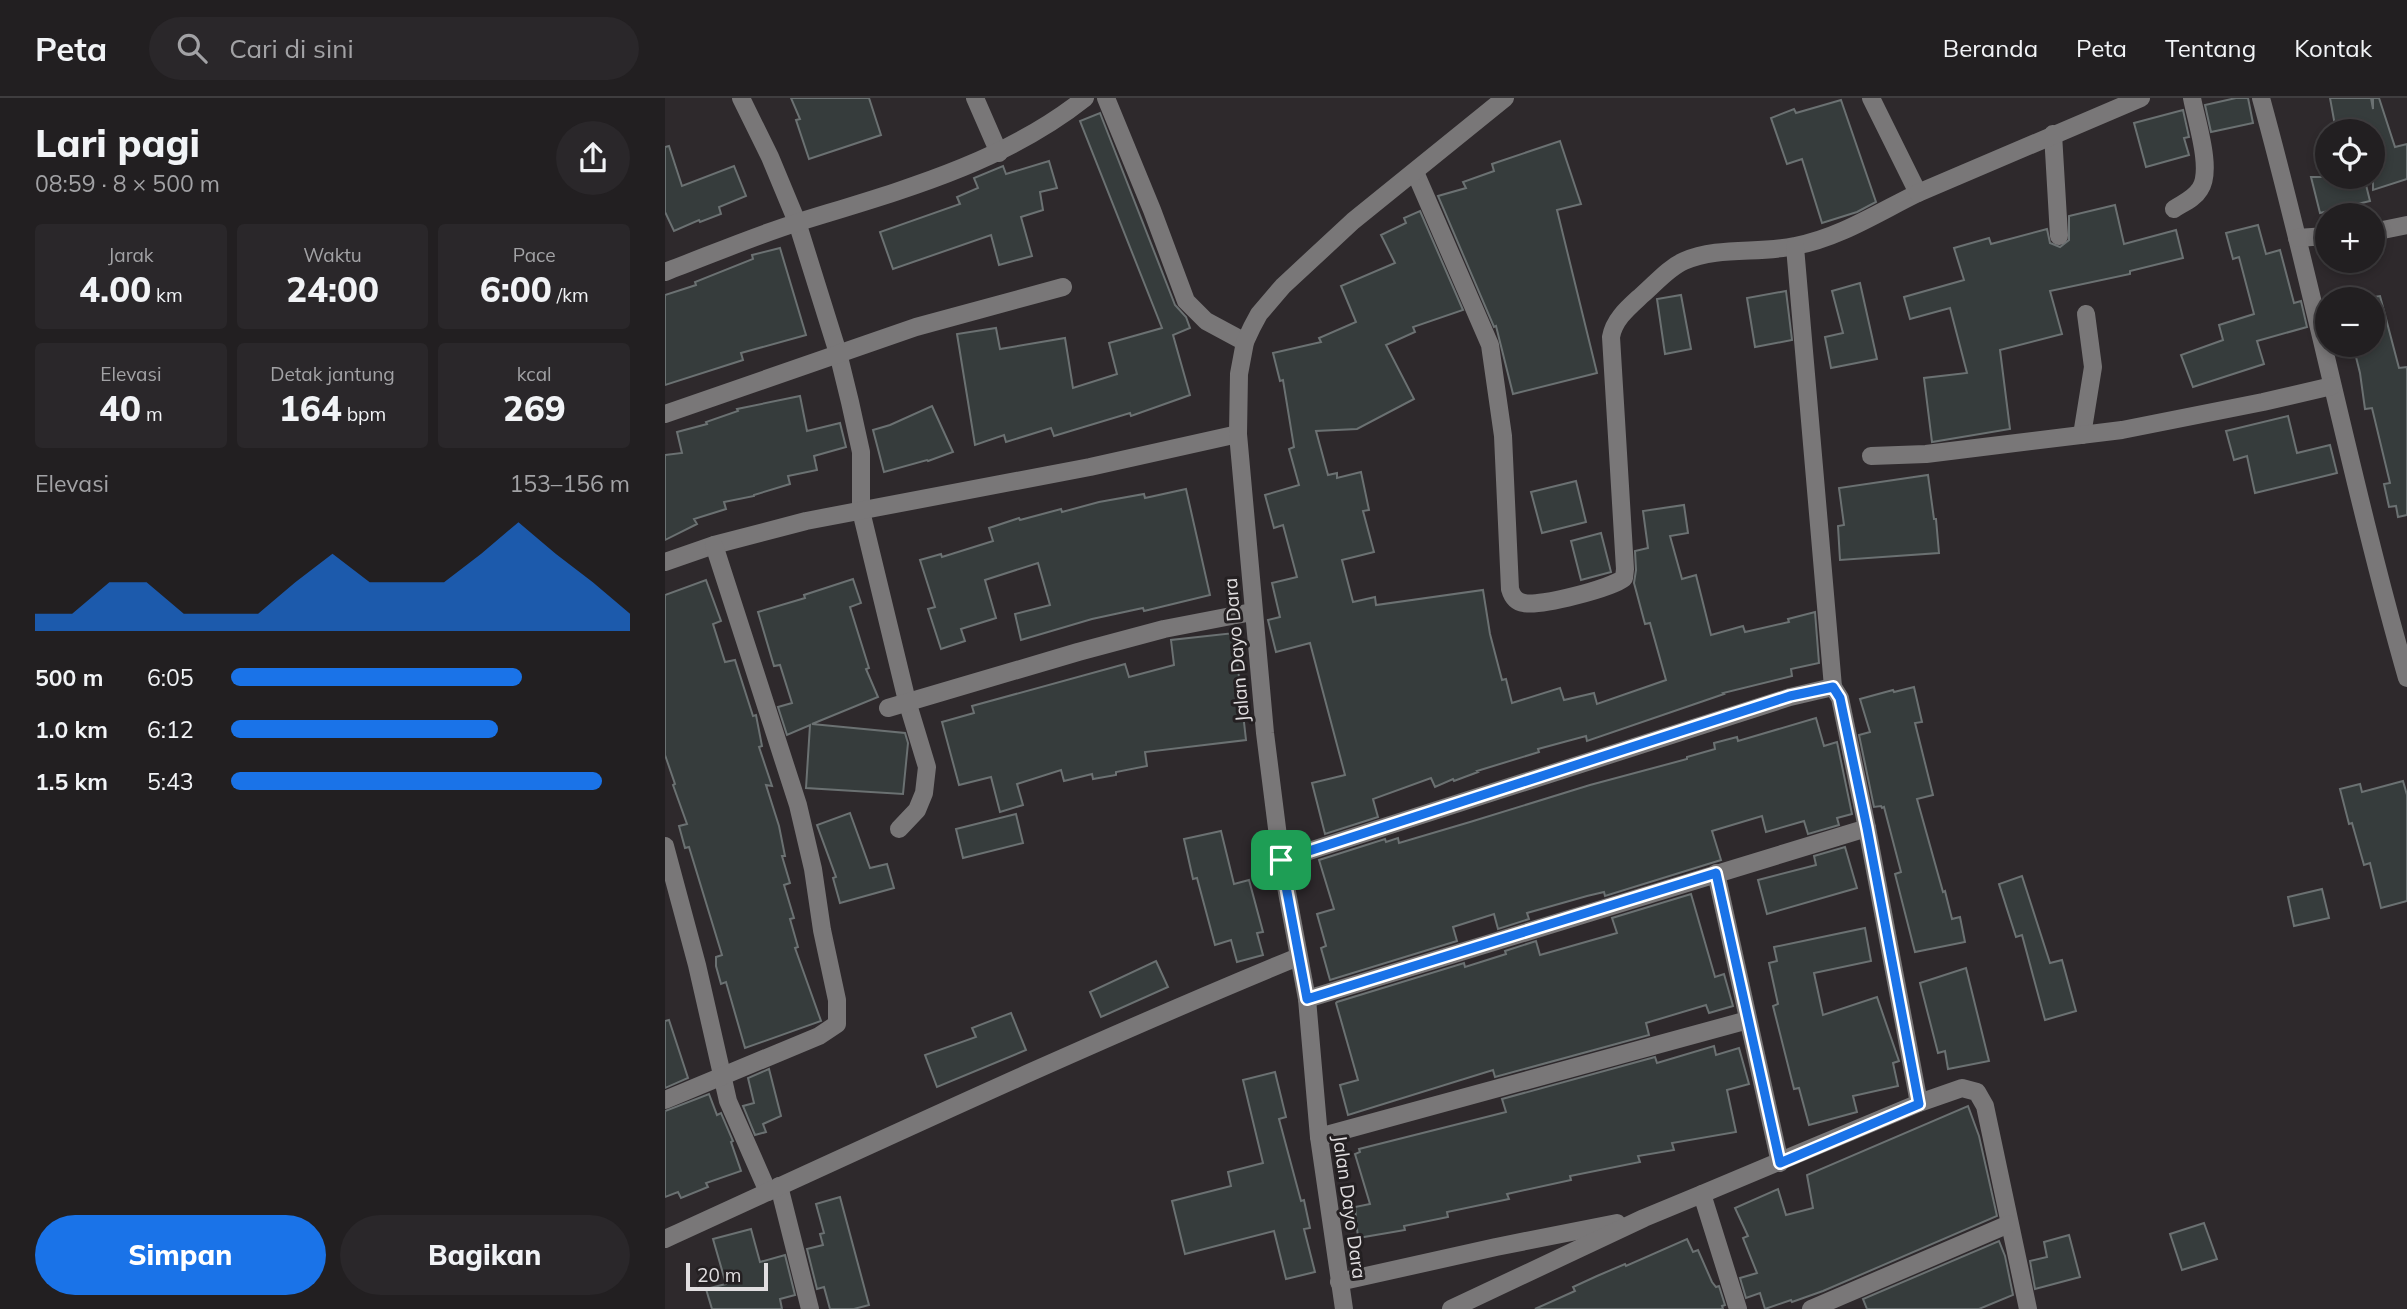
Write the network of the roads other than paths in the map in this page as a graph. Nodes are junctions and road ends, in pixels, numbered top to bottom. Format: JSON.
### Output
{"nodes":[{"id":1,"x":741,"y":98,"type":"edge"},
{"id":2,"x":975,"y":98,"type":"edge"},
{"id":3,"x":1085,"y":98,"type":"edge"},
{"id":4,"x":1106,"y":98,"type":"edge"},
{"id":5,"x":1505,"y":98,"type":"edge"},
{"id":6,"x":1871,"y":98,"type":"edge"},
{"id":7,"x":2141,"y":98,"type":"edge"},
{"id":8,"x":2192,"y":98,"type":"edge"},
{"id":9,"x":2261,"y":98,"type":"edge"},
{"id":10,"x":2053,"y":134,"type":"junction"},
{"id":11,"x":999,"y":153,"type":"junction"},
{"id":12,"x":1415,"y":172,"type":"junction"},
{"id":13,"x":1918,"y":193,"type":"junction"},
{"id":14,"x":2174,"y":209,"type":"dead end"},
{"id":15,"x":797,"y":222,"type":"junction"},
{"id":16,"x":2407,"y":225,"type":"edge"},
{"id":17,"x":2385,"y":230,"type":"edge"},
{"id":18,"x":2059,"y":236,"type":"dead end"},
{"id":19,"x":2315,"y":237,"type":"edge"},
{"id":20,"x":2297,"y":238,"type":"junction"},
{"id":21,"x":1795,"y":247,"type":"junction"},
{"id":22,"x":665,"y":272,"type":"edge"},
{"id":23,"x":1063,"y":287,"type":"dead end"},
{"id":24,"x":2086,"y":314,"type":"dead end"},
{"id":25,"x":1245,"y":342,"type":"junction"},
{"id":26,"x":838,"y":354,"type":"junction"},
{"id":27,"x":2332,"y":386,"type":"junction"},
{"id":28,"x":665,"y":414,"type":"edge"},
{"id":29,"x":1238,"y":434,"type":"junction"},
{"id":30,"x":2082,"y":435,"type":"junction"},
{"id":31,"x":1871,"y":456,"type":"dead end"},
{"id":32,"x":861,"y":511,"type":"junction"},
{"id":33,"x":714,"y":545,"type":"junction"},
{"id":34,"x":665,"y":562,"type":"edge"},
{"id":35,"x":1252,"y":612,"type":"junction"},
{"id":36,"x":2407,"y":678,"type":"edge"},
{"id":37,"x":1833,"y":687,"type":"junction"},
{"id":38,"x":907,"y":701,"type":"junction"},
{"id":39,"x":888,"y":708,"type":"dead end"},
{"id":40,"x":1867,"y":828,"type":"junction"},
{"id":41,"x":899,"y":829,"type":"dead end"},
{"id":42,"x":665,"y":846,"type":"edge"},
{"id":43,"x":1281,"y":860,"type":"junction"},
{"id":44,"x":1716,"y":873,"type":"junction"},
{"id":45,"x":1298,"y":957,"type":"junction"},
{"id":46,"x":1307,"y":999,"type":"junction"},
{"id":47,"x":1748,"y":1020,"type":"junction"},
{"id":48,"x":723,"y":1076,"type":"junction"},
{"id":49,"x":665,"y":1100,"type":"edge"},
{"id":50,"x":1919,"y":1104,"type":"junction"},
{"id":51,"x":1319,"y":1137,"type":"junction"},
{"id":52,"x":1780,"y":1163,"type":"junction"},
{"id":53,"x":773,"y":1189,"type":"junction"},
{"id":54,"x":1702,"y":1194,"type":"junction"},
{"id":55,"x":1644,"y":1218,"type":"junction"},
{"id":56,"x":2009,"y":1224,"type":"junction"},
{"id":57,"x":665,"y":1239,"type":"edge"},
{"id":58,"x":1339,"y":1282,"type":"junction"},
{"id":59,"x":810,"y":1309,"type":"edge"},
{"id":60,"x":1344,"y":1309,"type":"edge"},
{"id":61,"x":1451,"y":1309,"type":"edge"},
{"id":62,"x":1738,"y":1309,"type":"edge"},
{"id":63,"x":1811,"y":1309,"type":"edge"},
{"id":64,"x":2028,"y":1309,"type":"edge"}],
"edges":[{"from":1,"to":15,"type":"street"},
{"from":2,"to":11,"type":"street"},
{"from":3,"to":11,"type":"street"},
{"from":4,"to":25,"type":"street"},
{"from":5,"to":12,"type":"street","name":"Jalan Dayo Dara"},
{"from":6,"to":13,"type":"street"},
{"from":7,"to":10,"type":"street"},
{"from":8,"to":14,"type":"street"},
{"from":9,"to":20,"type":"street"},
{"from":10,"to":13,"type":"street"},
{"from":10,"to":18,"type":"street"},
{"from":11,"to":15,"type":"street"},
{"from":12,"to":21,"type":"street"},
{"from":12,"to":25,"type":"street","name":"Jalan Dayo Dara"},
{"from":13,"to":21,"type":"street"},
{"from":15,"to":22,"type":"street"},
{"from":15,"to":26,"type":"street"},
{"from":16,"to":17,"type":"street"},
{"from":19,"to":20,"type":"street"},
{"from":20,"to":27,"type":"street"},
{"from":21,"to":37,"type":"street"},
{"from":23,"to":26,"type":"street"},
{"from":24,"to":30,"type":"street"},
{"from":25,"to":29,"type":"street","name":"Jalan Dayo Dara"},
{"from":26,"to":28,"type":"street"},
{"from":26,"to":32,"type":"street"},
{"from":27,"to":30,"type":"street"},
{"from":27,"to":36,"type":"street"},
{"from":29,"to":32,"type":"street"},
{"from":29,"to":35,"type":"street","name":"Jalan Dayo Dara"},
{"from":30,"to":31,"type":"street"},
{"from":32,"to":33,"type":"street"},
{"from":32,"to":38,"type":"street"},
{"from":33,"to":34,"type":"street"},
{"from":33,"to":48,"type":"street"},
{"from":35,"to":38,"type":"street"},
{"from":35,"to":43,"type":"street","name":"Jalan Dayo Dara"},
{"from":37,"to":40,"type":"street"},
{"from":37,"to":43,"type":"street"},
{"from":38,"to":39,"type":"street"},
{"from":38,"to":41,"type":"street"},
{"from":40,"to":44,"type":"street"},
{"from":40,"to":50,"type":"street"},
{"from":42,"to":48,"type":"street"},
{"from":43,"to":45,"type":"street","name":"Jalan Dayo Dara"},
{"from":44,"to":46,"type":"street"},
{"from":44,"to":47,"type":"street"},
{"from":45,"to":46,"type":"street","name":"Jalan Dayo Dara"},
{"from":45,"to":53,"type":"street"},
{"from":46,"to":51,"type":"street","name":"Jalan Dayo Dara"},
{"from":47,"to":51,"type":"street"},
{"from":47,"to":52,"type":"street"},
{"from":48,"to":49,"type":"street"},
{"from":48,"to":53,"type":"street"},
{"from":50,"to":52,"type":"street"},
{"from":50,"to":56,"type":"street"},
{"from":51,"to":58,"type":"street","name":"Jalan Dayo Dara"},
{"from":52,"to":54,"type":"street"},
{"from":53,"to":57,"type":"street"},
{"from":53,"to":59,"type":"street"},
{"from":54,"to":55,"type":"street"},
{"from":54,"to":62,"type":"street"},
{"from":55,"to":58,"type":"street"},
{"from":55,"to":61,"type":"street"},
{"from":56,"to":63,"type":"street"},
{"from":56,"to":64,"type":"street"},
{"from":58,"to":60,"type":"street","name":"Jalan Dayo Dara"}]}
